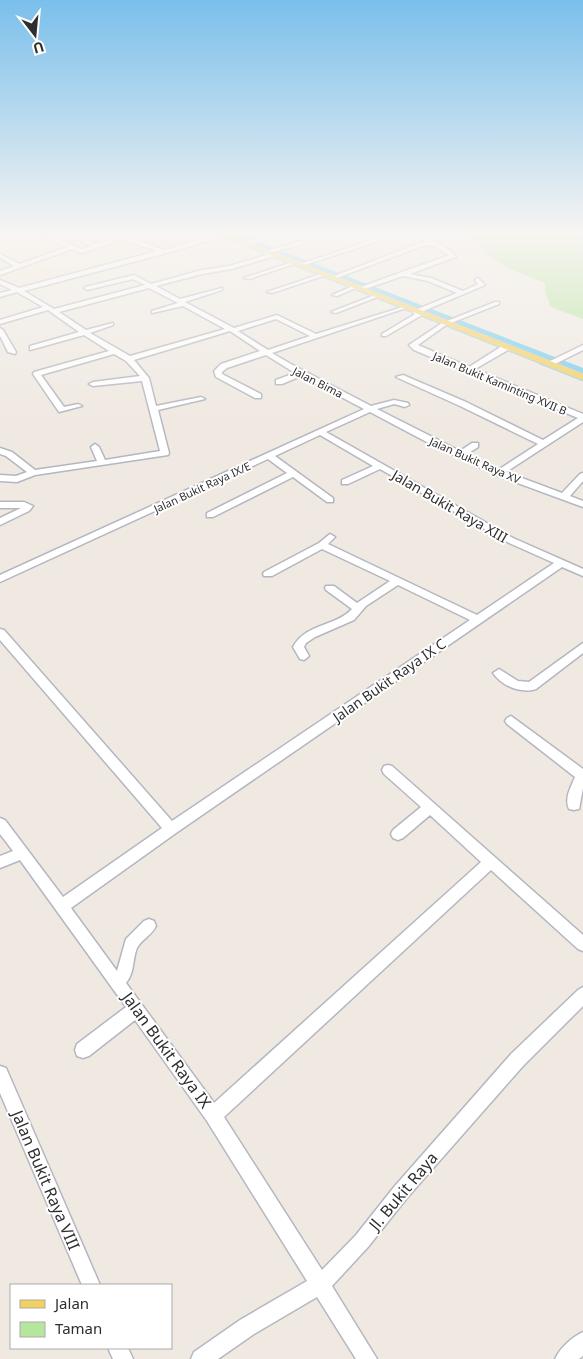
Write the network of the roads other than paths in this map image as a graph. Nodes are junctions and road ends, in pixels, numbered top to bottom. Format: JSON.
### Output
{"nodes":[{"id":1,"x":32,"y":298,"type":"edge"},
{"id":2,"x":98,"y":298,"type":"edge"},
{"id":3,"x":176,"y":298,"type":"edge"},
{"id":4,"x":192,"y":298,"type":"edge"},
{"id":5,"x":370,"y":298,"type":"edge"},
{"id":6,"x":383,"y":298,"type":"edge"},
{"id":7,"x":450,"y":298,"type":"edge"},
{"id":8,"x":182,"y":302,"type":"junction"},
{"id":9,"x":497,"y":303,"type":"dead end"},
{"id":10,"x":404,"y":307,"type":"junction"},
{"id":11,"x":51,"y":310,"type":"junction"},
{"id":12,"x":420,"y":311,"type":"junction"},
{"id":13,"x":154,"y":312,"type":"dead end"},
{"id":14,"x":334,"y":312,"type":"dead end"},
{"id":15,"x":450,"y":321,"type":"junction"},
{"id":16,"x":0,"y":322,"type":"edge"},
{"id":17,"x":111,"y":324,"type":"dead end"},
{"id":18,"x":0,"y":330,"type":"edge"},
{"id":19,"x":232,"y":330,"type":"junction"},
{"id":20,"x":86,"y":332,"type":"junction"},
{"id":21,"x":384,"y":335,"type":"dead end"},
{"id":22,"x":315,"y":336,"type":"junction"},
{"id":23,"x":583,"y":346,"type":"edge"},
{"id":24,"x":34,"y":348,"type":"dead end"},
{"id":25,"x":505,"y":348,"type":"junction"},
{"id":26,"x":115,"y":351,"type":"junction"},
{"id":27,"x":12,"y":352,"type":"dead end"},
{"id":28,"x":265,"y":352,"type":"junction"},
{"id":29,"x":132,"y":362,"type":"junction"},
{"id":30,"x":552,"y":362,"type":"junction"},
{"id":31,"x":469,"y":370,"type":"junction"},
{"id":32,"x":301,"y":373,"type":"junction"},
{"id":33,"x":400,"y":377,"type":"dead end"},
{"id":34,"x":583,"y":377,"type":"edge"},
{"id":35,"x":145,"y":378,"type":"junction"},
{"id":36,"x":279,"y":382,"type":"dead end"},
{"id":37,"x":93,"y":384,"type":"dead end"},
{"id":38,"x":258,"y":396,"type":"dead end"},
{"id":39,"x":201,"y":399,"type":"dead end"},
{"id":40,"x":405,"y":404,"type":"dead end"},
{"id":41,"x":78,"y":406,"type":"dead end"},
{"id":42,"x":152,"y":409,"type":"junction"},
{"id":43,"x":370,"y":409,"type":"junction"},
{"id":44,"x":583,"y":418,"type":"edge"},
{"id":45,"x":320,"y":432,"type":"junction"},
{"id":46,"x":542,"y":443,"type":"junction"},
{"id":47,"x":475,"y":445,"type":"dead end"},
{"id":48,"x":95,"y":447,"type":"dead end"},
{"id":49,"x":0,"y":451,"type":"edge"},
{"id":50,"x":460,"y":455,"type":"junction"},
{"id":51,"x":270,"y":456,"type":"junction"},
{"id":52,"x":102,"y":463,"type":"junction"},
{"id":53,"x":380,"y":466,"type":"junction"},
{"id":54,"x":34,"y":473,"type":"junction"},
{"id":55,"x":293,"y":473,"type":"junction"},
{"id":56,"x":499,"y":473,"type":"junction"},
{"id":57,"x":583,"y":476,"type":"edge"},
{"id":58,"x":0,"y":478,"type":"edge"},
{"id":59,"x":346,"y":482,"type":"dead end"},
{"id":60,"x":564,"y":497,"type":"junction"},
{"id":61,"x":330,"y":500,"type":"dead end"},
{"id":62,"x":583,"y":504,"type":"edge"},
{"id":63,"x":0,"y":505,"type":"edge"},
{"id":64,"x":210,"y":515,"type":"dead end"},
{"id":65,"x":0,"y":522,"type":"edge"},
{"id":66,"x":330,"y":537,"type":"dead end"},
{"id":67,"x":322,"y":545,"type":"junction"},
{"id":68,"x":561,"y":563,"type":"junction"},
{"id":69,"x":583,"y":573,"type":"edge"},
{"id":70,"x":268,"y":574,"type":"dead end"},
{"id":71,"x":0,"y":579,"type":"edge"},
{"id":72,"x":398,"y":581,"type":"junction"},
{"id":73,"x":330,"y":588,"type":"dead end"},
{"id":74,"x":358,"y":608,"type":"junction"},
{"id":75,"x":477,"y":620,"type":"junction"},
{"id":76,"x":0,"y":633,"type":"edge"},
{"id":77,"x":583,"y":647,"type":"edge"},
{"id":78,"x":304,"y":656,"type":"dead end"},
{"id":79,"x":499,"y":673,"type":"dead end"},
{"id":80,"x":511,"y":721,"type":"dead end"},
{"id":81,"x":388,"y":770,"type":"dead end"},
{"id":82,"x":582,"y":774,"type":"edge"},
{"id":83,"x":574,"y":805,"type":"dead end"},
{"id":84,"x":430,"y":807,"type":"junction"},
{"id":85,"x":0,"y":824,"type":"edge"},
{"id":86,"x":171,"y":828,"type":"junction"},
{"id":87,"x":398,"y":834,"type":"dead end"},
{"id":88,"x":23,"y":853,"type":"junction"},
{"id":89,"x":0,"y":862,"type":"edge"},
{"id":90,"x":490,"y":862,"type":"junction"},
{"id":91,"x":62,"y":906,"type":"junction"},
{"id":92,"x":148,"y":926,"type":"dead end"},
{"id":93,"x":583,"y":944,"type":"edge"},
{"id":94,"x":118,"y":982,"type":"junction"},
{"id":95,"x":583,"y":996,"type":"edge"},
{"id":96,"x":136,"y":1009,"type":"junction"},
{"id":97,"x":83,"y":1050,"type":"dead end"},
{"id":98,"x":0,"y":1074,"type":"edge"},
{"id":99,"x":213,"y":1114,"type":"junction"},
{"id":100,"x":91,"y":1284,"type":"edge"},
{"id":101,"x":321,"y":1284,"type":"junction"},
{"id":102,"x":583,"y":1342,"type":"edge"},
{"id":103,"x":201,"y":1359,"type":"edge"},
{"id":104,"x":367,"y":1359,"type":"edge"},
{"id":105,"x":565,"y":1359,"type":"edge"}],
"edges":[{"from":1,"to":11,"type":"street"},
{"from":2,"to":11,"type":"street"},
{"from":3,"to":8,"type":"street","name":"Jalan Bima"},
{"from":4,"to":8,"type":"street"},
{"from":5,"to":14,"type":"street"},
{"from":6,"to":10,"type":"main road"},
{"from":7,"to":12,"type":"street"},
{"from":8,"to":13,"type":"street"},
{"from":8,"to":19,"type":"street","name":"Jalan Bima"},
{"from":9,"to":15,"type":"street"},
{"from":10,"to":12,"type":"main road"},
{"from":10,"to":22,"type":"street"},
{"from":11,"to":16,"type":"street"},
{"from":11,"to":20,"type":"street"},
{"from":12,"to":15,"type":"main road"},
{"from":12,"to":21,"type":"street"},
{"from":15,"to":25,"type":"main road"},
{"from":15,"to":31,"type":"street","name":"Jalan Bukit Kaminting XVII B"},
{"from":17,"to":20,"type":"street"},
{"from":18,"to":27,"type":"street"},
{"from":19,"to":22,"type":"street"},
{"from":19,"to":28,"type":"street","name":"Jalan Bima"},
{"from":19,"to":29,"type":"street"},
{"from":20,"to":24,"type":"street"},
{"from":20,"to":26,"type":"street"},
{"from":22,"to":28,"type":"street"},
{"from":23,"to":30,"type":"street"},
{"from":25,"to":30,"type":"main road"},
{"from":25,"to":31,"type":"street"},
{"from":26,"to":29,"type":"street"},
{"from":26,"to":41,"type":"street"},
{"from":28,"to":32,"type":"street","name":"Jalan Bima"},
{"from":28,"to":38,"type":"street"},
{"from":29,"to":35,"type":"street"},
{"from":30,"to":34,"type":"main road"},
{"from":31,"to":44,"type":"street","name":"Jalan Bukit Kaminting XVII B"},
{"from":32,"to":36,"type":"street"},
{"from":32,"to":43,"type":"street","name":"Jalan Bima"},
{"from":33,"to":46,"type":"street"},
{"from":35,"to":37,"type":"street"},
{"from":35,"to":42,"type":"street"},
{"from":39,"to":42,"type":"street"},
{"from":40,"to":43,"type":"street","name":"Jalan Bukit Raya IX/E"},
{"from":42,"to":52,"type":"street"},
{"from":43,"to":45,"type":"street","name":"Jalan Bukit Raya IX/E"},
{"from":43,"to":50,"type":"street","name":"Jalan Bukit Raya XV"},
{"from":44,"to":46,"type":"street"},
{"from":45,"to":51,"type":"street","name":"Jalan Bukit Raya IX/E"},
{"from":45,"to":53,"type":"street","name":"Jalan Bukit Raya XIII"},
{"from":46,"to":56,"type":"street"},
{"from":47,"to":50,"type":"street"},
{"from":48,"to":52,"type":"street"},
{"from":49,"to":54,"type":"street"},
{"from":50,"to":56,"type":"street","name":"Jalan Bukit Raya XV"},
{"from":51,"to":55,"type":"street"},
{"from":51,"to":71,"type":"street","name":"Jalan Bukit Raya IX/E"},
{"from":52,"to":54,"type":"street"},
{"from":53,"to":59,"type":"street"},
{"from":53,"to":68,"type":"street","name":"Jalan Bukit Raya XIII"},
{"from":54,"to":58,"type":"street"},
{"from":55,"to":61,"type":"street"},
{"from":55,"to":64,"type":"street"},
{"from":56,"to":60,"type":"street","name":"Jalan Bukit Raya XV"},
{"from":57,"to":60,"type":"street"},
{"from":60,"to":62,"type":"street","name":"Jalan Bukit Raya XV"},
{"from":63,"to":65,"type":"street"},
{"from":66,"to":67,"type":"street"},
{"from":67,"to":70,"type":"street"},
{"from":67,"to":72,"type":"street"},
{"from":68,"to":69,"type":"street","name":"Jalan Bukit Raya XIII"},
{"from":68,"to":75,"type":"street","name":"Jalan Bukit Raya IX C"},
{"from":72,"to":74,"type":"street"},
{"from":72,"to":75,"type":"street"},
{"from":73,"to":74,"type":"street"},
{"from":74,"to":78,"type":"street"},
{"from":75,"to":86,"type":"street","name":"Jalan Bukit Raya IX C"},
{"from":76,"to":86,"type":"street"},
{"from":77,"to":79,"type":"street"},
{"from":80,"to":82,"type":"street"},
{"from":81,"to":84,"type":"street"},
{"from":82,"to":83,"type":"street"},
{"from":84,"to":87,"type":"street"},
{"from":84,"to":90,"type":"street"},
{"from":85,"to":88,"type":"street","name":"Jalan Bukit Raya IX"},
{"from":86,"to":91,"type":"street","name":"Jalan Bukit Raya IX C"},
{"from":88,"to":89,"type":"street"},
{"from":88,"to":91,"type":"street","name":"Jalan Bukit Raya IX"},
{"from":90,"to":93,"type":"street"},
{"from":90,"to":99,"type":"street"},
{"from":91,"to":94,"type":"street","name":"Jalan Bukit Raya IX"},
{"from":92,"to":94,"type":"street"},
{"from":94,"to":96,"type":"street","name":"Jalan Bukit Raya IX"},
{"from":95,"to":101,"type":"street","name":"Jl. Bukit Raya"},
{"from":96,"to":97,"type":"street"},
{"from":96,"to":99,"type":"street","name":"Jalan Bukit Raya IX"},
{"from":98,"to":100,"type":"street","name":"Jalan Bukit Raya VIII"},
{"from":99,"to":101,"type":"street","name":"Jalan Bukit Raya IX"},
{"from":101,"to":103,"type":"street","name":"Jl. Bukit Raya"},
{"from":101,"to":104,"type":"street","name":"Jalan Bukit Raya IX"},
{"from":102,"to":105,"type":"street"}]}
